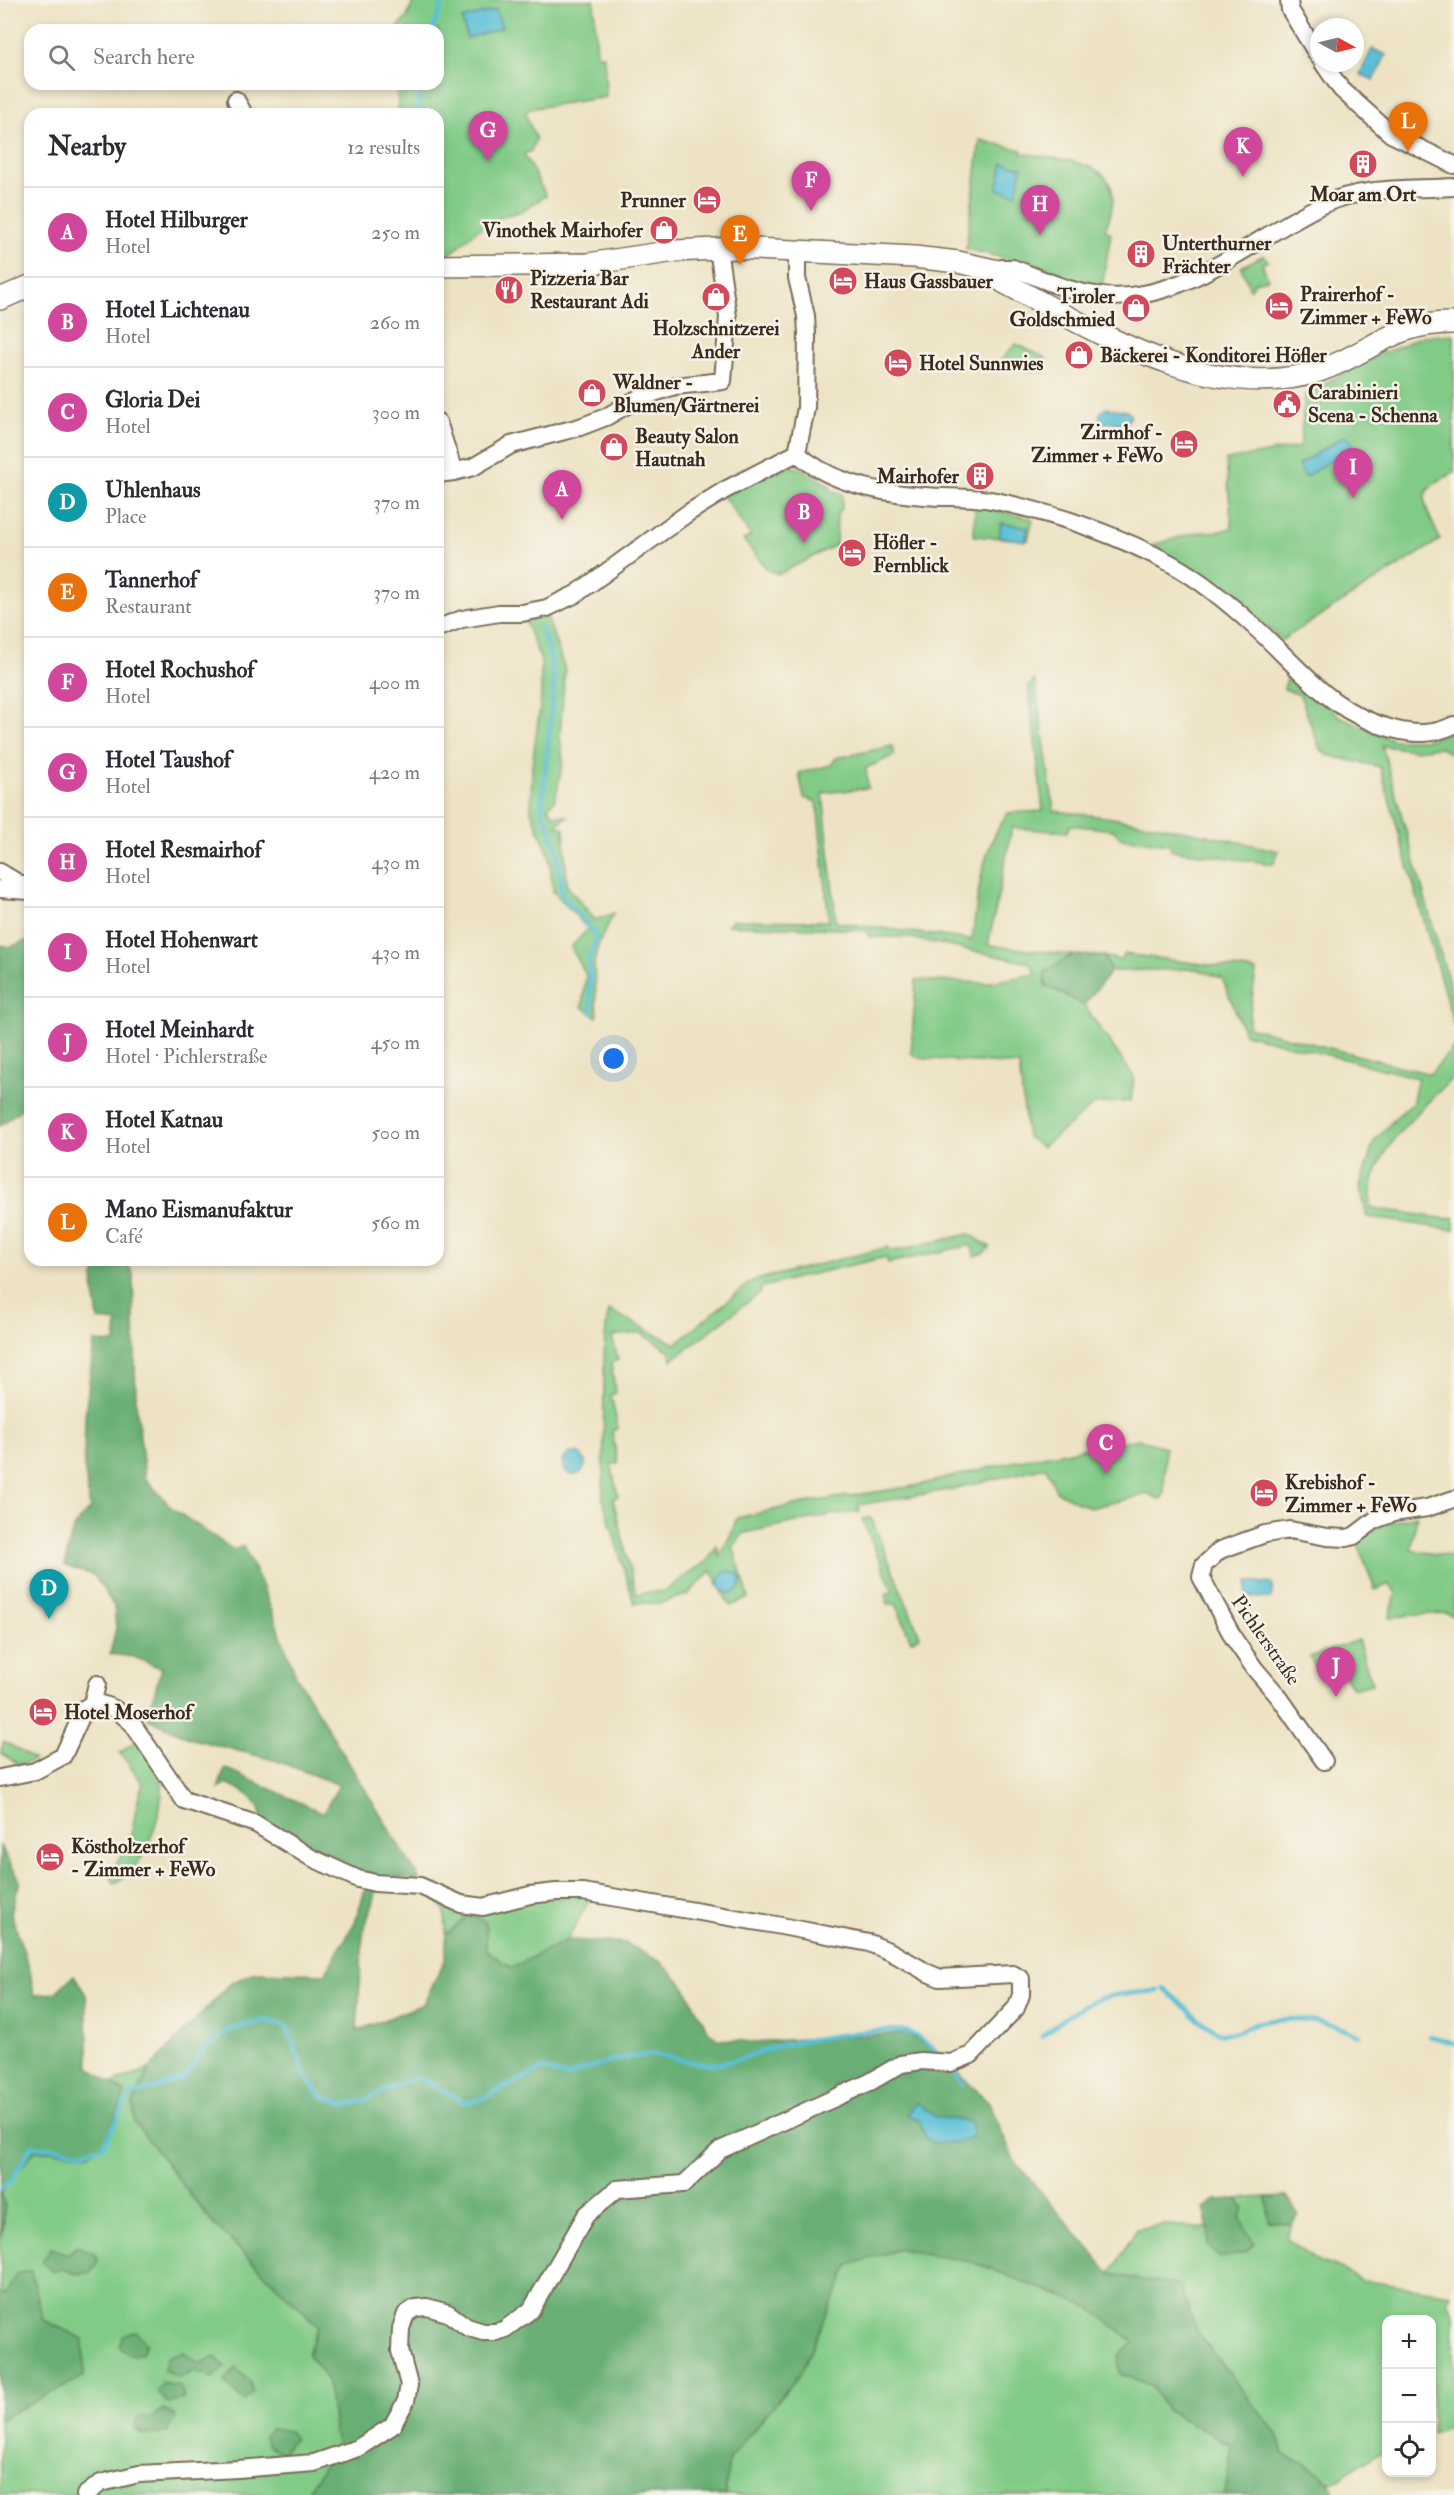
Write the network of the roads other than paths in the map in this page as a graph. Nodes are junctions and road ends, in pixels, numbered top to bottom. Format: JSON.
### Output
{"nodes":[{"id":1,"x":1288,"y":0,"type":"edge"},
{"id":2,"x":1310,"y":42,"type":"edge"},
{"id":3,"x":1329,"y":72,"type":"edge"},
{"id":4,"x":1454,"y":165,"type":"edge"},
{"id":5,"x":1454,"y":187,"type":"edge"},
{"id":6,"x":718,"y":248,"type":"junction"},
{"id":7,"x":797,"y":251,"type":"junction"},
{"id":8,"x":444,"y":266,"type":"edge"},
{"id":9,"x":998,"y":271,"type":"junction"},
{"id":10,"x":24,"y":289,"type":"edge"},
{"id":11,"x":0,"y":299,"type":"edge"},
{"id":12,"x":1454,"y":323,"type":"edge"},
{"id":13,"x":797,"y":453,"type":"junction"},
{"id":14,"x":446,"y":473,"type":"edge"},
{"id":15,"x":444,"y":625,"type":"edge"},
{"id":16,"x":1454,"y":725,"type":"edge"},
{"id":17,"x":0,"y":872,"type":"edge"},
{"id":18,"x":24,"y":887,"type":"edge"},
{"id":19,"x":0,"y":889,"type":"edge"},
{"id":20,"x":24,"y":891,"type":"edge"},
{"id":21,"x":1454,"y":1499,"type":"edge"},
{"id":22,"x":97,"y":1684,"type":"dead end"},
{"id":23,"x":92,"y":1704,"type":"junction"},
{"id":24,"x":1324,"y":1761,"type":"dead end"},
{"id":25,"x":0,"y":1778,"type":"edge"},
{"id":26,"x":85,"y":2495,"type":"edge"}],
"edges":[{"from":1,"to":2,"type":"street"},
{"from":3,"to":4,"type":"street"},
{"from":5,"to":9,"type":"street"},
{"from":6,"to":7,"type":"street"},
{"from":6,"to":8,"type":"street"},
{"from":6,"to":14,"type":"street"},
{"from":7,"to":9,"type":"street"},
{"from":7,"to":13,"type":"street"},
{"from":9,"to":12,"type":"street"},
{"from":10,"to":11,"type":"street"},
{"from":13,"to":15,"type":"street"},
{"from":13,"to":16,"type":"street"},
{"from":17,"to":18,"type":"street"},
{"from":19,"to":20,"type":"street"},
{"from":21,"to":24,"type":"street","name":"Pichlerstraße"},
{"from":22,"to":23,"type":"street"},
{"from":23,"to":25,"type":"street"},
{"from":23,"to":26,"type":"street"}]}
